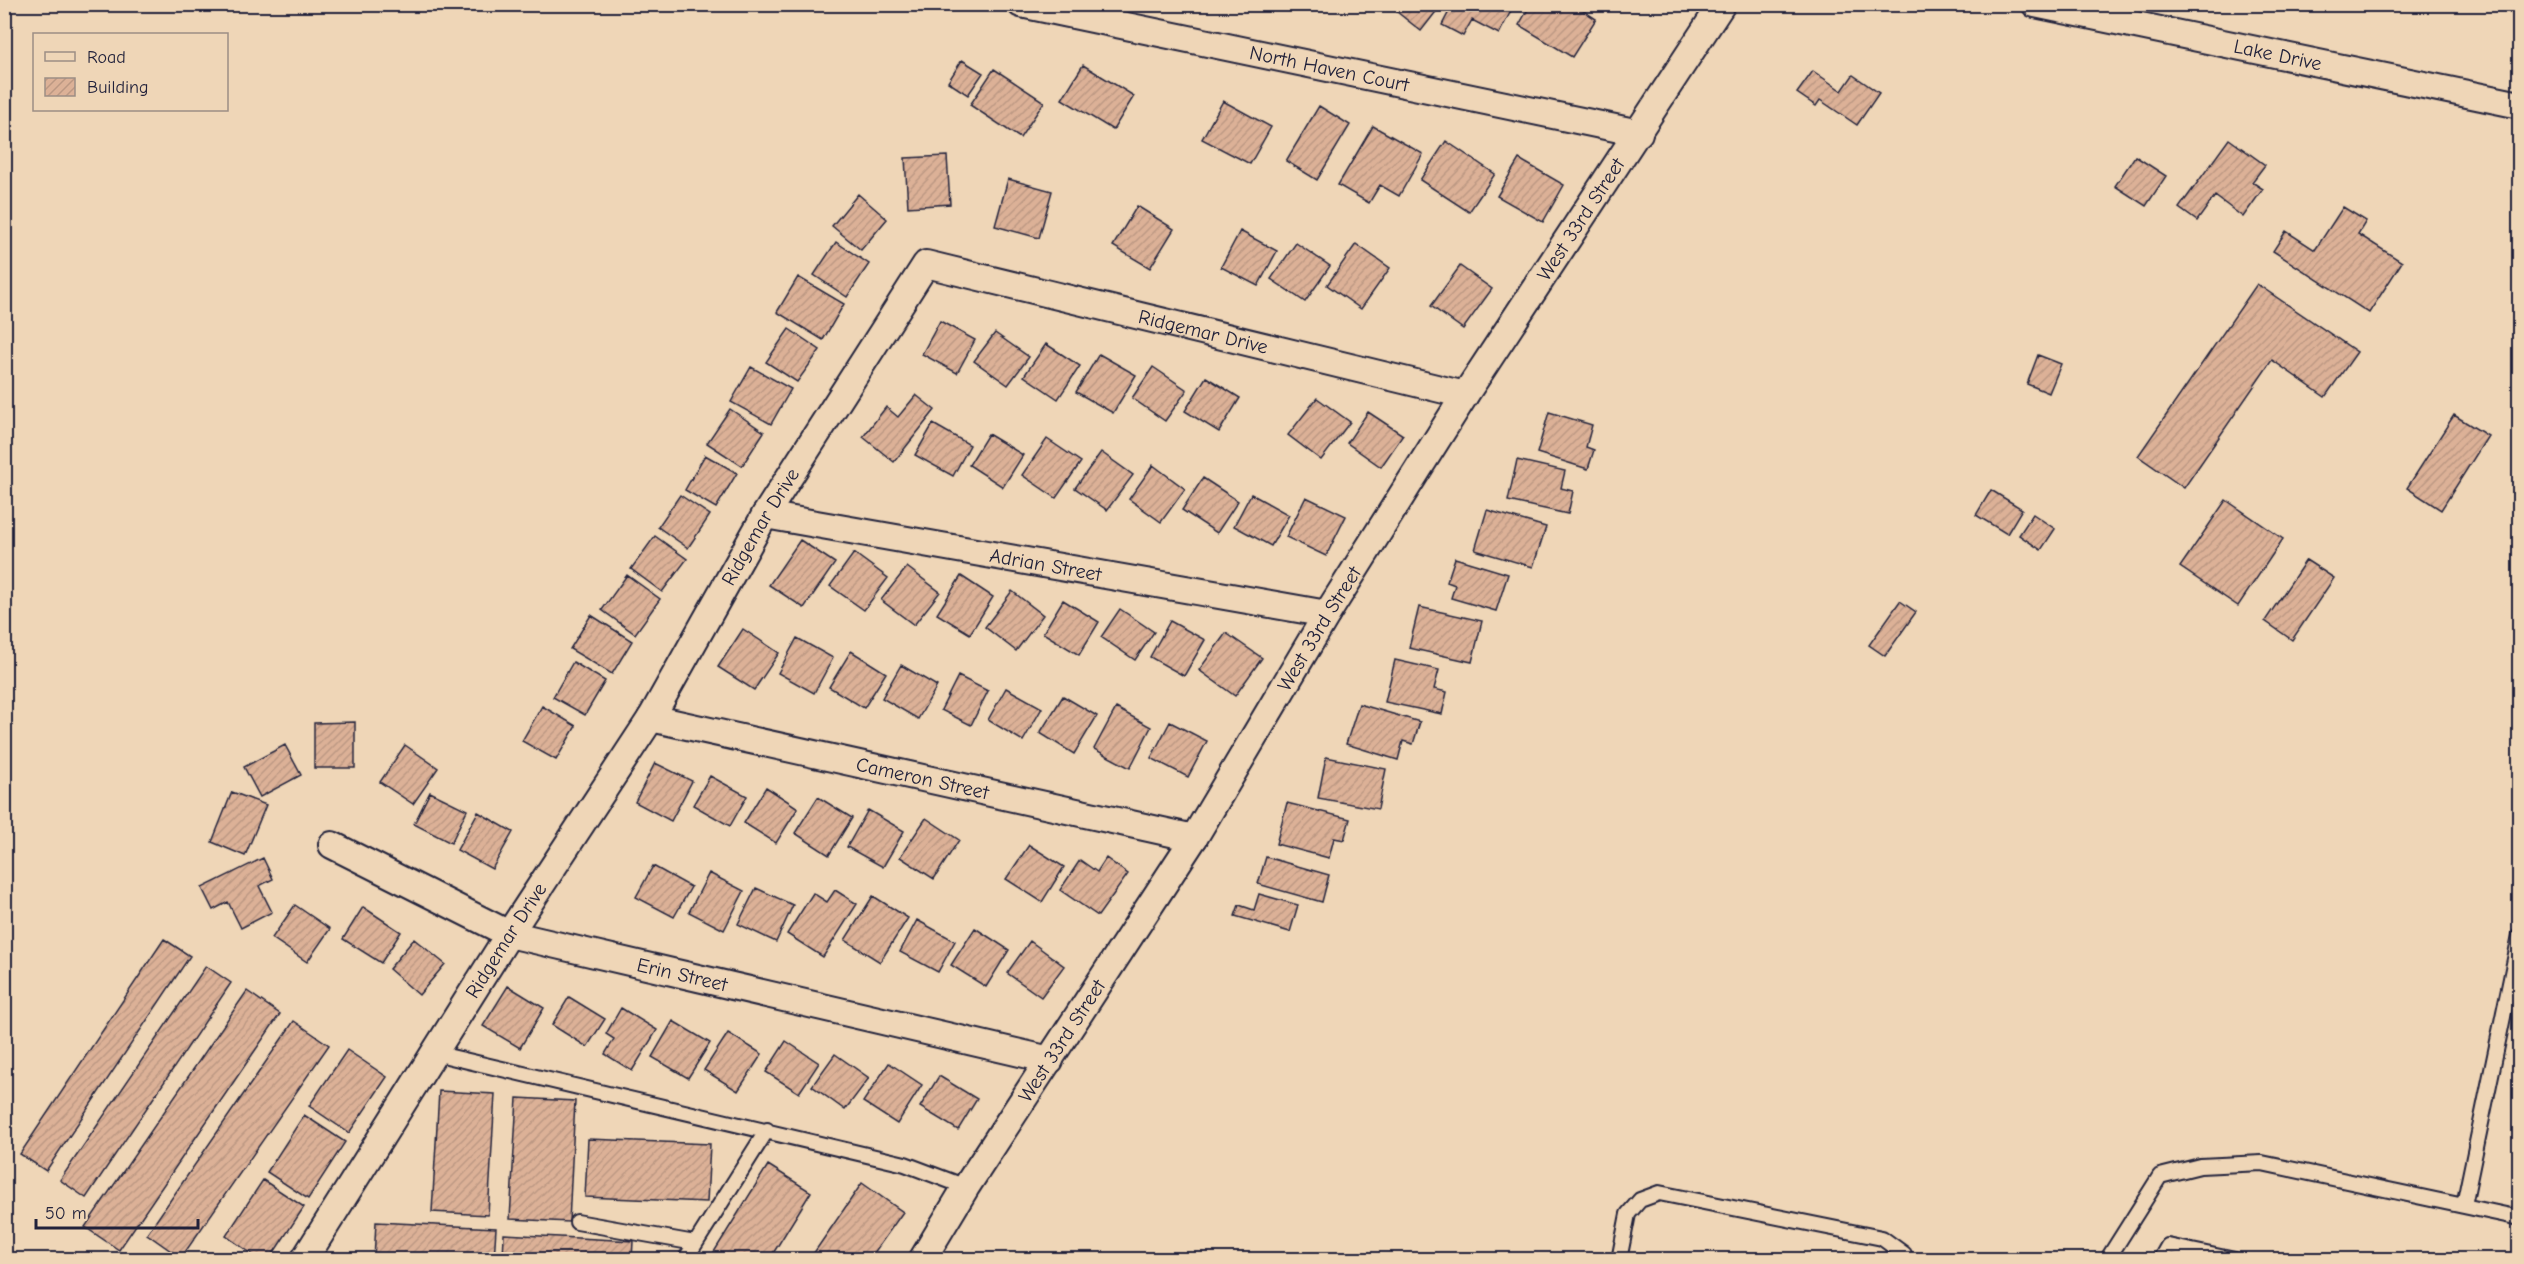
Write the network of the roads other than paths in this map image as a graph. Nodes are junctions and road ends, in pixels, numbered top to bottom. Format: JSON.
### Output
{"nodes":[{"id":1,"x":1021,"y":4,"type":"edge"},
{"id":2,"x":1722,"y":4,"type":"edge"},
{"id":3,"x":2035,"y":4,"type":"edge"},
{"id":4,"x":2520,"y":105,"type":"edge"},
{"id":5,"x":1639,"y":133,"type":"junction"},
{"id":6,"x":1465,"y":395,"type":"junction"},
{"id":7,"x":765,"y":515,"type":"junction"},
{"id":8,"x":1327,"y":615,"type":"junction"},
{"id":9,"x":651,"y":718,"type":"junction"},
{"id":10,"x":1194,"y":838,"type":"junction"},
{"id":11,"x":332,"y":844,"type":"dead end"},
{"id":12,"x":509,"y":934,"type":"junction"},
{"id":13,"x":2520,"y":935,"type":"edge"},
{"id":14,"x":434,"y":1053,"type":"junction"},
{"id":15,"x":1050,"y":1060,"type":"junction"},
{"id":16,"x":766,"y":1130,"type":"junction"},
{"id":17,"x":966,"y":1187,"type":"junction"},
{"id":18,"x":2464,"y":1205,"type":"junction"},
{"id":19,"x":2520,"y":1218,"type":"edge"},
{"id":20,"x":577,"y":1222,"type":"dead end"},
{"id":21,"x":695,"y":1243,"type":"junction"},
{"id":22,"x":304,"y":1260,"type":"edge"},
{"id":23,"x":685,"y":1260,"type":"edge"},
{"id":24,"x":922,"y":1260,"type":"edge"},
{"id":25,"x":1619,"y":1260,"type":"edge"},
{"id":26,"x":1906,"y":1260,"type":"edge"},
{"id":27,"x":2107,"y":1260,"type":"edge"},
{"id":28,"x":2160,"y":1260,"type":"edge"},
{"id":29,"x":2235,"y":1260,"type":"edge"}],
"edges":[{"from":1,"to":5,"type":"street","name":"North Haven Court"},
{"from":2,"to":5,"type":"street","name":"West 33rd Street"},
{"from":3,"to":4,"type":"street","name":"Lake Drive"},
{"from":5,"to":6,"type":"street","name":"West 33rd Street"},
{"from":6,"to":7,"type":"street","name":"Ridgemar Drive"},
{"from":6,"to":8,"type":"street","name":"West 33rd Street"},
{"from":7,"to":8,"type":"street","name":"Adrian Street"},
{"from":7,"to":9,"type":"street","name":"Ridgemar Drive"},
{"from":8,"to":10,"type":"street","name":"West 33rd Street"},
{"from":9,"to":10,"type":"street","name":"Cameron Street"},
{"from":9,"to":12,"type":"street","name":"Ridgemar Drive"},
{"from":10,"to":15,"type":"street","name":"West 33rd Street"},
{"from":11,"to":12,"type":"street","name":"Erin Street"},
{"from":12,"to":14,"type":"street","name":"Ridgemar Drive"},
{"from":12,"to":15,"type":"street","name":"Erin Street"},
{"from":13,"to":18,"type":"lane"},
{"from":14,"to":16,"type":"lane"},
{"from":14,"to":22,"type":"street","name":"Ridgemar Drive"},
{"from":15,"to":17,"type":"street","name":"West 33rd Street"},
{"from":16,"to":17,"type":"lane"},
{"from":16,"to":21,"type":"lane"},
{"from":17,"to":24,"type":"street","name":"West 33rd Street"},
{"from":18,"to":19,"type":"lane"},
{"from":18,"to":27,"type":"lane"},
{"from":20,"to":21,"type":"lane"},
{"from":21,"to":23,"type":"lane"},
{"from":25,"to":26,"type":"lane"},
{"from":28,"to":29,"type":"lane"}]}
